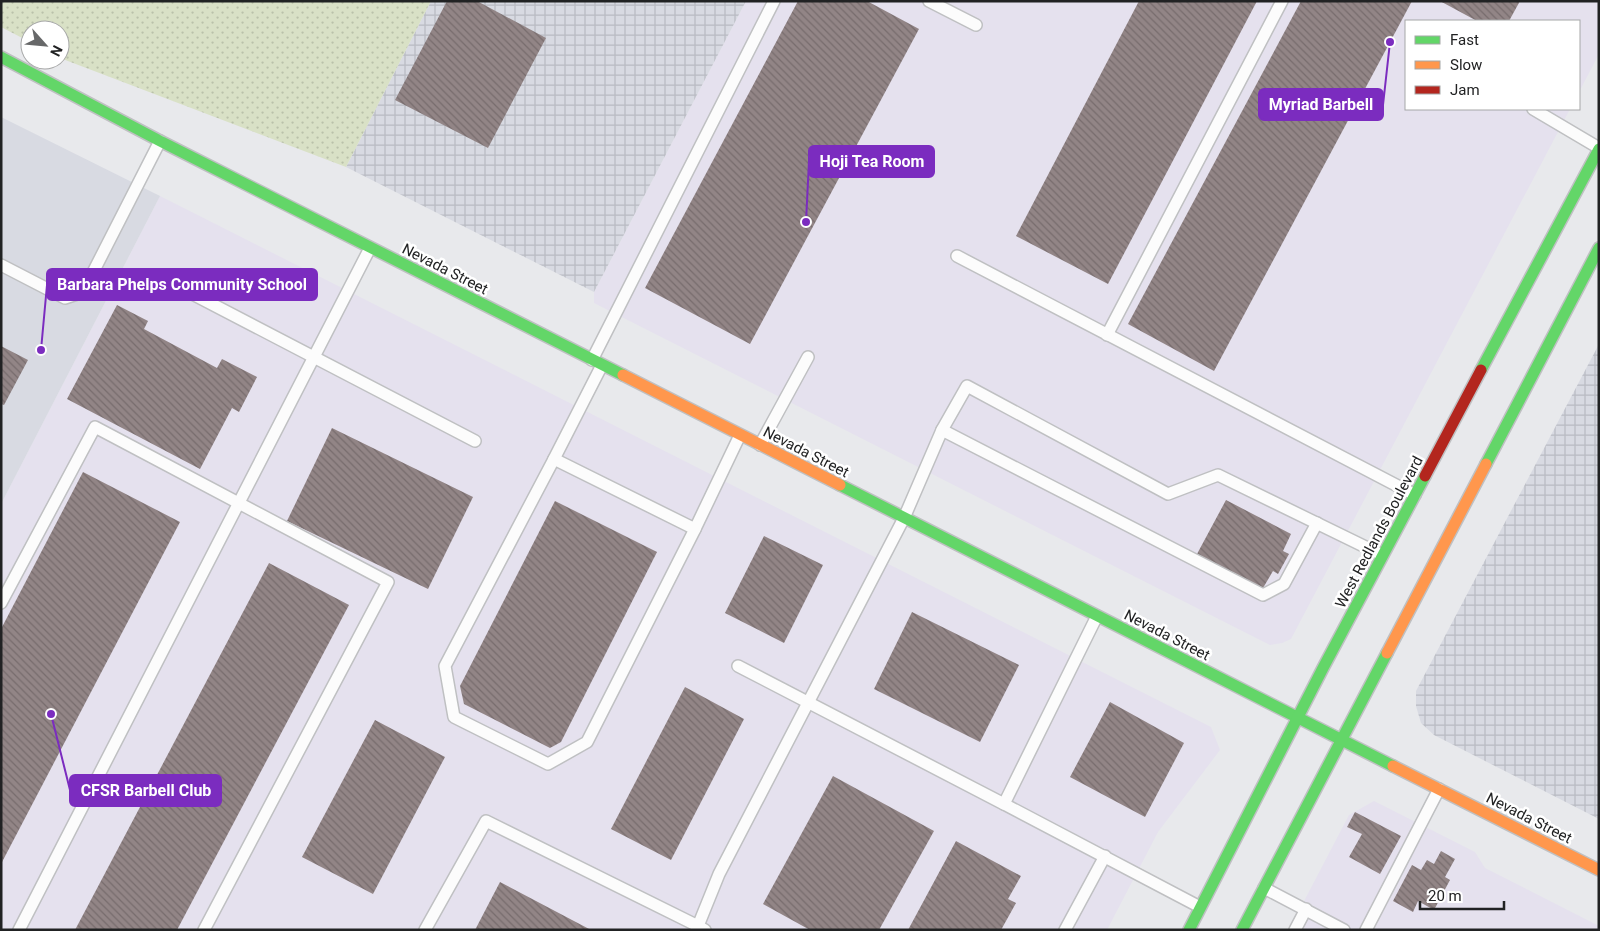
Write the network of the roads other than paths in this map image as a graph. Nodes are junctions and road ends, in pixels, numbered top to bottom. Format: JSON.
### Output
{"nodes":[{"id":1,"x":774,"y":1,"type":"edge"},
{"id":2,"x":929,"y":1,"type":"edge"},
{"id":3,"x":1282,"y":1,"type":"edge"},
{"id":4,"x":976,"y":25,"type":"dead end"},
{"id":5,"x":1,"y":57,"type":"edge"},
{"id":6,"x":1535,"y":110,"type":"edge"},
{"id":7,"x":160,"y":141,"type":"junction"},
{"id":8,"x":1599,"y":149,"type":"edge"},
{"id":9,"x":370,"y":248,"type":"junction"},
{"id":10,"x":1598,"y":248,"type":"edge"},
{"id":11,"x":956,"y":256,"type":"dead end"},
{"id":12,"x":1,"y":265,"type":"edge"},
{"id":13,"x":158,"y":276,"type":"dead end"},
{"id":14,"x":1107,"y":335,"type":"junction"},
{"id":15,"x":808,"y":357,"type":"dead end"},
{"id":16,"x":314,"y":358,"type":"junction"},
{"id":17,"x":597,"y":362,"type":"junction"},
{"id":18,"x":942,"y":430,"type":"junction"},
{"id":19,"x":740,"y":435,"type":"junction"},
{"id":20,"x":476,"y":441,"type":"dead end"},
{"id":21,"x":760,"y":445,"type":"junction"},
{"id":22,"x":554,"y":459,"type":"junction"},
{"id":23,"x":1415,"y":495,"type":"junction"},
{"id":24,"x":239,"y":503,"type":"junction"},
{"id":25,"x":904,"y":518,"type":"junction"},
{"id":26,"x":1317,"y":523,"type":"junction"},
{"id":27,"x":695,"y":529,"type":"junction"},
{"id":28,"x":1382,"y":556,"type":"junction"},
{"id":29,"x":1,"y":603,"type":"edge"},
{"id":30,"x":1097,"y":616,"type":"junction"},
{"id":31,"x":738,"y":666,"type":"dead end"},
{"id":32,"x":808,"y":702,"type":"junction"},
{"id":33,"x":1298,"y":718,"type":"junction"},
{"id":34,"x":1340,"y":739,"type":"junction"},
{"id":35,"x":1439,"y":789,"type":"junction"},
{"id":36,"x":1004,"y":804,"type":"junction"},
{"id":37,"x":1105,"y":856,"type":"junction"},
{"id":38,"x":1599,"y":870,"type":"edge"},
{"id":39,"x":1263,"y":888,"type":"junction"},
{"id":40,"x":1200,"y":907,"type":"junction"},
{"id":41,"x":1306,"y":909,"type":"junction"},
{"id":42,"x":700,"y":929,"type":"edge"},
{"id":43,"x":18,"y":930,"type":"edge"},
{"id":44,"x":204,"y":930,"type":"edge"},
{"id":45,"x":426,"y":930,"type":"edge"},
{"id":46,"x":1065,"y":930,"type":"edge"},
{"id":47,"x":1189,"y":930,"type":"edge"},
{"id":48,"x":1242,"y":930,"type":"edge"},
{"id":49,"x":1295,"y":930,"type":"edge"},
{"id":50,"x":1344,"y":930,"type":"edge"},
{"id":51,"x":1366,"y":930,"type":"edge"}],
"edges":[{"from":1,"to":17,"type":"lane"},
{"from":2,"to":4,"type":"lane"},
{"from":3,"to":14,"type":"lane"},
{"from":5,"to":7,"type":"street","name":"Nevada Street"},
{"from":6,"to":8,"type":"lane"},
{"from":7,"to":9,"type":"street","name":"Nevada Street"},
{"from":7,"to":12,"type":"lane"},
{"from":8,"to":23,"type":"street","name":"West Redlands Boulevard"},
{"from":9,"to":16,"type":"lane"},
{"from":9,"to":17,"type":"street","name":"Nevada Street"},
{"from":10,"to":34,"type":"street"},
{"from":11,"to":14,"type":"lane"},
{"from":13,"to":16,"type":"lane"},
{"from":14,"to":23,"type":"lane"},
{"from":15,"to":21,"type":"lane"},
{"from":16,"to":20,"type":"lane"},
{"from":16,"to":24,"type":"lane"},
{"from":17,"to":19,"type":"street","name":"Nevada Street"},
{"from":17,"to":22,"type":"lane"},
{"from":18,"to":25,"type":"lane"},
{"from":18,"to":26,"type":"lane"},
{"from":18,"to":26,"type":"lane"},
{"from":19,"to":21,"type":"street","name":"Nevada Street"},
{"from":19,"to":27,"type":"lane"},
{"from":21,"to":25,"type":"street","name":"Nevada Street"},
{"from":22,"to":27,"type":"lane"},
{"from":22,"to":27,"type":"lane"},
{"from":23,"to":28,"type":"street","name":"West Redlands Boulevard"},
{"from":24,"to":29,"type":"lane"},
{"from":24,"to":43,"type":"lane"},
{"from":24,"to":44,"type":"lane"},
{"from":25,"to":30,"type":"street","name":"Nevada Street"},
{"from":25,"to":32,"type":"lane"},
{"from":26,"to":28,"type":"lane"},
{"from":28,"to":33,"type":"street","name":"West Redlands Boulevard"},
{"from":30,"to":33,"type":"street","name":"Nevada Street"},
{"from":30,"to":36,"type":"lane"},
{"from":31,"to":32,"type":"lane"},
{"from":32,"to":36,"type":"lane"},
{"from":32,"to":42,"type":"lane"},
{"from":33,"to":34,"type":"street","name":"Nevada Street"},
{"from":33,"to":40,"type":"street","name":"West Redlands Boulevard"},
{"from":34,"to":35,"type":"street","name":"Nevada Street"},
{"from":34,"to":39,"type":"street"},
{"from":35,"to":38,"type":"street","name":"Nevada Street"},
{"from":35,"to":51,"type":"lane"},
{"from":36,"to":37,"type":"lane"},
{"from":37,"to":40,"type":"lane"},
{"from":37,"to":46,"type":"lane"},
{"from":39,"to":41,"type":"lane"},
{"from":39,"to":48,"type":"street"},
{"from":40,"to":47,"type":"street","name":"West Redlands Boulevard"},
{"from":41,"to":49,"type":"lane"},
{"from":41,"to":50,"type":"lane"},
{"from":42,"to":45,"type":"lane"}]}
